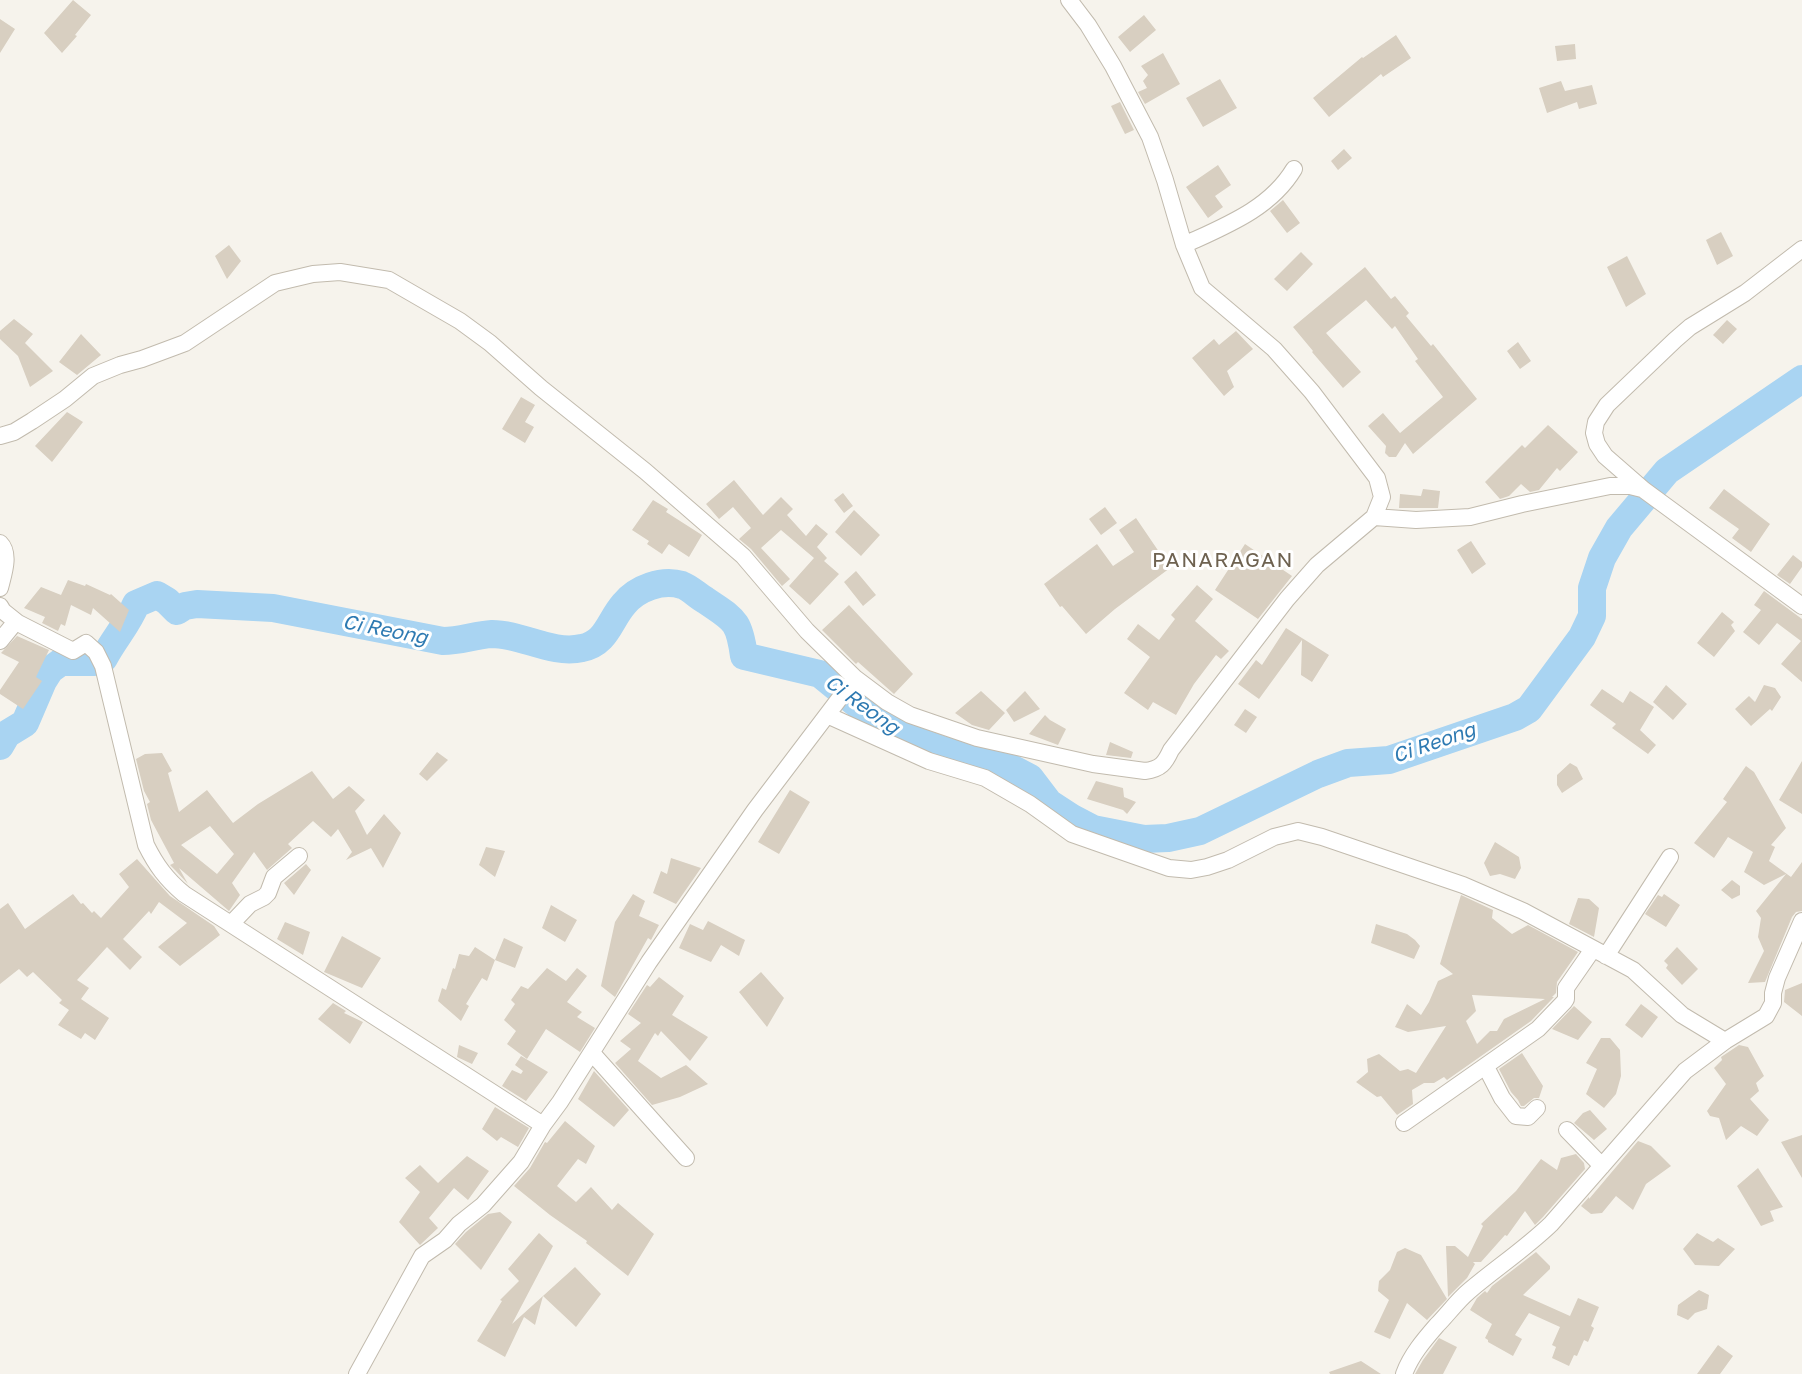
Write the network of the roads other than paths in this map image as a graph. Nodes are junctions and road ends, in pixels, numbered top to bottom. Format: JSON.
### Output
{"nodes":[{"id":1,"x":1069,"y":0,"type":"edge"},
{"id":2,"x":1294,"y":169,"type":"dead end"},
{"id":3,"x":1184,"y":245,"type":"junction"},
{"id":4,"x":1802,"y":249,"type":"edge"},
{"id":5,"x":7,"y":434,"type":"edge"},
{"id":6,"x":0,"y":451,"type":"edge"},
{"id":7,"x":1644,"y":490,"type":"junction"},
{"id":8,"x":1374,"y":517,"type":"junction"},
{"id":9,"x":0,"y":543,"type":"edge"},
{"id":10,"x":0,"y":588,"type":"edge"},
{"id":11,"x":0,"y":606,"type":"edge"},
{"id":12,"x":1802,"y":606,"type":"edge"},
{"id":13,"x":18,"y":623,"type":"junction"},
{"id":14,"x":0,"y":641,"type":"edge"},
{"id":15,"x":851,"y":683,"type":"junction"},
{"id":16,"x":829,"y":712,"type":"junction"},
{"id":17,"x":299,"y":856,"type":"dead end"},
{"id":18,"x":1670,"y":857,"type":"dead end"},
{"id":19,"x":1802,"y":921,"type":"edge"},
{"id":20,"x":231,"y":924,"type":"junction"},
{"id":21,"x":1600,"y":952,"type":"junction"},
{"id":22,"x":1725,"y":1041,"type":"junction"},
{"id":23,"x":592,"y":1053,"type":"junction"},
{"id":24,"x":1486,"y":1066,"type":"junction"},
{"id":25,"x":1538,"y":1108,"type":"dead end"},
{"id":26,"x":1404,"y":1123,"type":"dead end"},
{"id":27,"x":543,"y":1125,"type":"junction"},
{"id":28,"x":1567,"y":1130,"type":"dead end"},
{"id":29,"x":686,"y":1158,"type":"dead end"},
{"id":30,"x":1602,"y":1166,"type":"junction"},
{"id":31,"x":357,"y":1374,"type":"edge"},
{"id":32,"x":1404,"y":1374,"type":"edge"}],
"edges":[{"from":1,"to":3,"type":"street"},
{"from":2,"to":3,"type":"street"},
{"from":3,"to":8,"type":"street"},
{"from":4,"to":7,"type":"street"},
{"from":5,"to":6,"type":"street"},
{"from":5,"to":15,"type":"street"},
{"from":7,"to":8,"type":"street"},
{"from":7,"to":12,"type":"street"},
{"from":8,"to":15,"type":"street"},
{"from":9,"to":10,"type":"street"},
{"from":11,"to":13,"type":"street"},
{"from":13,"to":14,"type":"street"},
{"from":13,"to":20,"type":"street"},
{"from":15,"to":16,"type":"street"},
{"from":16,"to":21,"type":"street"},
{"from":16,"to":23,"type":"street"},
{"from":17,"to":20,"type":"street"},
{"from":18,"to":21,"type":"street"},
{"from":19,"to":22,"type":"street"},
{"from":20,"to":27,"type":"street"},
{"from":21,"to":22,"type":"street"},
{"from":21,"to":24,"type":"street"},
{"from":22,"to":30,"type":"street"},
{"from":23,"to":27,"type":"street"},
{"from":23,"to":29,"type":"street"},
{"from":24,"to":25,"type":"street"},
{"from":24,"to":26,"type":"street"},
{"from":27,"to":31,"type":"street"},
{"from":28,"to":30,"type":"street"},
{"from":30,"to":32,"type":"street"}]}
